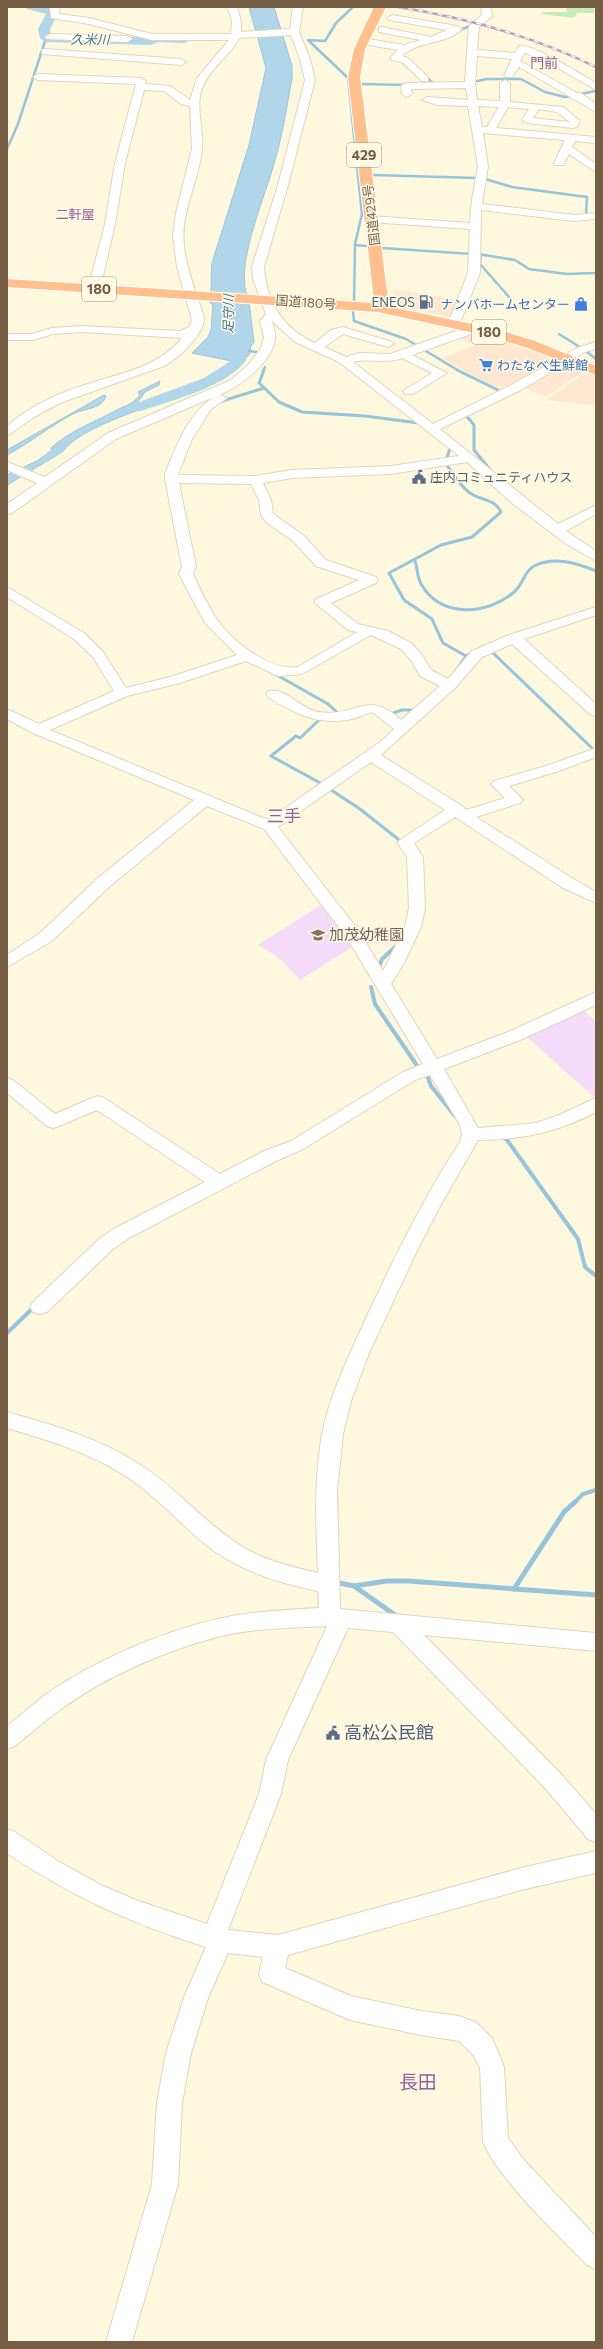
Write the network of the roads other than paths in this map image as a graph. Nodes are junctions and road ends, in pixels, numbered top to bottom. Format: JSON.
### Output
{"nodes":[{"id":1,"x":55,"y":7,"type":"edge"},
{"id":2,"x":232,"y":7,"type":"edge"},
{"id":3,"x":298,"y":7,"type":"edge"},
{"id":4,"x":380,"y":7,"type":"edge"},
{"id":5,"x":486,"y":7,"type":"edge"},
{"id":6,"x":392,"y":18,"type":"dead end"},
{"id":7,"x":382,"y":30,"type":"dead end"},
{"id":8,"x":292,"y":33,"type":"junction"},
{"id":9,"x":238,"y":35,"type":"junction"},
{"id":10,"x":50,"y":37,"type":"dead end"},
{"id":11,"x":154,"y":38,"type":"junction"},
{"id":12,"x":194,"y":38,"type":"junction"},
{"id":13,"x":433,"y":39,"type":"junction"},
{"id":14,"x":362,"y":41,"type":"junction"},
{"id":15,"x":403,"y":48,"type":"junction"},
{"id":16,"x":45,"y":52,"type":"dead end"},
{"id":17,"x":473,"y":53,"type":"junction"},
{"id":18,"x":185,"y":56,"type":"junction"},
{"id":19,"x":110,"y":57,"type":"junction"},
{"id":20,"x":515,"y":60,"type":"junction"},
{"id":21,"x":103,"y":72,"type":"junction"},
{"id":22,"x":38,"y":77,"type":"dead end"},
{"id":23,"x":425,"y":79,"type":"dead end"},
{"id":24,"x":171,"y":81,"type":"junction"},
{"id":25,"x":470,"y":85,"type":"junction"},
{"id":26,"x":140,"y":87,"type":"junction"},
{"id":27,"x":596,"y":87,"type":"edge"},
{"id":28,"x":596,"y":93,"type":"edge"},
{"id":29,"x":407,"y":94,"type":"dead end"},
{"id":30,"x":553,"y":96,"type":"dead end"},
{"id":31,"x":576,"y":96,"type":"junction"},
{"id":32,"x":427,"y":100,"type":"dead end"},
{"id":33,"x":196,"y":104,"type":"junction"},
{"id":34,"x":473,"y":105,"type":"junction"},
{"id":35,"x":505,"y":105,"type":"junction"},
{"id":36,"x":596,"y":109,"type":"edge"},
{"id":37,"x":476,"y":129,"type":"junction"},
{"id":38,"x":489,"y":131,"type":"junction"},
{"id":39,"x":596,"y":140,"type":"edge"},
{"id":40,"x":569,"y":143,"type":"junction"},
{"id":41,"x":559,"y":163,"type":"dead end"},
{"id":42,"x":596,"y":169,"type":"edge"},
{"id":43,"x":476,"y":206,"type":"junction"},
{"id":44,"x":596,"y":216,"type":"edge"},
{"id":45,"x":370,"y":219,"type":"junction"},
{"id":46,"x":474,"y":226,"type":"junction"},
{"id":47,"x":7,"y":283,"type":"edge"},
{"id":48,"x":94,"y":289,"type":"junction"},
{"id":49,"x":194,"y":295,"type":"junction"},
{"id":50,"x":261,"y":299,"type":"junction"},
{"id":51,"x":378,"y":308,"type":"junction"},
{"id":52,"x":272,"y":315,"type":"junction"},
{"id":53,"x":454,"y":323,"type":"junction"},
{"id":54,"x":474,"y":328,"type":"junction"},
{"id":55,"x":191,"y":330,"type":"junction"},
{"id":56,"x":7,"y":337,"type":"edge"},
{"id":57,"x":388,"y":344,"type":"dead end"},
{"id":58,"x":596,"y":345,"type":"edge"},
{"id":59,"x":316,"y":348,"type":"junction"},
{"id":60,"x":404,"y":355,"type":"junction"},
{"id":61,"x":568,"y":359,"type":"junction"},
{"id":62,"x":345,"y":361,"type":"junction"},
{"id":63,"x":596,"y":371,"type":"edge"},
{"id":64,"x":243,"y":377,"type":"junction"},
{"id":65,"x":409,"y":391,"type":"dead end"},
{"id":66,"x":431,"y":429,"type":"junction"},
{"id":67,"x":7,"y":432,"type":"edge"},
{"id":68,"x":470,"y":458,"type":"junction"},
{"id":69,"x":7,"y":466,"type":"edge"},
{"id":70,"x":171,"y":479,"type":"junction"},
{"id":71,"x":255,"y":480,"type":"junction"},
{"id":72,"x":43,"y":481,"type":"junction"},
{"id":73,"x":596,"y":509,"type":"edge"},
{"id":74,"x":7,"y":510,"type":"edge"},
{"id":75,"x":558,"y":530,"type":"junction"},
{"id":76,"x":591,"y":550,"type":"edge"},
{"id":77,"x":7,"y":591,"type":"edge"},
{"id":78,"x":596,"y":611,"type":"edge"},
{"id":79,"x":369,"y":631,"type":"junction"},
{"id":80,"x":514,"y":638,"type":"junction"},
{"id":81,"x":245,"y":657,"type":"junction"},
{"id":82,"x":448,"y":684,"type":"junction"},
{"id":83,"x":122,"y":693,"type":"junction"},
{"id":84,"x":273,"y":694,"type":"dead end"},
{"id":85,"x":596,"y":712,"type":"edge"},
{"id":86,"x":7,"y":713,"type":"edge"},
{"id":87,"x":404,"y":729,"type":"junction"},
{"id":88,"x":38,"y":730,"type":"junction"},
{"id":89,"x":595,"y":752,"type":"edge"},
{"id":90,"x":371,"y":755,"type":"junction"},
{"id":91,"x":204,"y":800,"type":"junction"},
{"id":92,"x":461,"y":812,"type":"junction"},
{"id":93,"x":269,"y":826,"type":"junction"},
{"id":94,"x":596,"y":898,"type":"edge"},
{"id":95,"x":7,"y":962,"type":"edge"},
{"id":96,"x":382,"y":983,"type":"junction"},
{"id":97,"x":596,"y":998,"type":"edge"},
{"id":98,"x":424,"y":1070,"type":"junction"},
{"id":99,"x":7,"y":1084,"type":"edge"},
{"id":100,"x":596,"y":1104,"type":"edge"},
{"id":101,"x":470,"y":1129,"type":"junction"},
{"id":102,"x":216,"y":1181,"type":"junction"},
{"id":103,"x":40,"y":1306,"type":"dead end"},
{"id":104,"x":7,"y":1420,"type":"edge"},
{"id":105,"x":329,"y":1582,"type":"junction"},
{"id":106,"x":336,"y":1618,"type":"junction"},
{"id":107,"x":399,"y":1624,"type":"junction"},
{"id":108,"x":596,"y":1642,"type":"edge"},
{"id":109,"x":7,"y":1739,"type":"edge"},
{"id":110,"x":596,"y":1831,"type":"edge"},
{"id":111,"x":7,"y":1840,"type":"edge"},
{"id":112,"x":596,"y":1862,"type":"edge"},
{"id":113,"x":217,"y":1939,"type":"junction"},
{"id":114,"x":278,"y":1946,"type":"junction"},
{"id":115,"x":596,"y":2256,"type":"edge"},
{"id":116,"x":119,"y":2342,"type":"edge"}],
"edges":[{"from":1,"to":11,"type":"street"},
{"from":2,"to":9,"type":"street"},
{"from":3,"to":8,"type":"street"},
{"from":4,"to":14,"type":"highway","name":"国道429号","number":"429"},
{"from":5,"to":17,"type":"street"},
{"from":6,"to":13,"type":"street"},
{"from":7,"to":13,"type":"street"},
{"from":8,"to":9,"type":"street"},
{"from":8,"to":50,"type":"street"},
{"from":9,"to":12,"type":"street"},
{"from":9,"to":33,"type":"street"},
{"from":10,"to":11,"type":"street"},
{"from":11,"to":12,"type":"street"},
{"from":12,"to":18,"type":"street"},
{"from":13,"to":15,"type":"street"},
{"from":14,"to":15,"type":"street"},
{"from":14,"to":45,"type":"highway","name":"国道429号","number":"429"},
{"from":15,"to":23,"type":"street"},
{"from":16,"to":19,"type":"street"},
{"from":17,"to":20,"type":"street"},
{"from":17,"to":25,"type":"street"},
{"from":18,"to":19,"type":"street"},
{"from":18,"to":24,"type":"street"},
{"from":19,"to":21,"type":"street"},
{"from":20,"to":27,"type":"street"},
{"from":20,"to":31,"type":"street"},
{"from":20,"to":35,"type":"street"},
{"from":21,"to":22,"type":"street"},
{"from":21,"to":26,"type":"street"},
{"from":24,"to":26,"type":"street"},
{"from":24,"to":33,"type":"street"},
{"from":25,"to":29,"type":"street"},
{"from":25,"to":34,"type":"street"},
{"from":26,"to":48,"type":"street"},
{"from":28,"to":31,"type":"street"},
{"from":30,"to":35,"type":"street"},
{"from":31,"to":36,"type":"street"},
{"from":32,"to":34,"type":"street"},
{"from":33,"to":49,"type":"street"},
{"from":34,"to":35,"type":"street"},
{"from":34,"to":37,"type":"street"},
{"from":35,"to":38,"type":"street"},
{"from":37,"to":38,"type":"street"},
{"from":37,"to":43,"type":"street"},
{"from":38,"to":40,"type":"street"},
{"from":39,"to":40,"type":"street"},
{"from":40,"to":41,"type":"street"},
{"from":40,"to":42,"type":"street"},
{"from":43,"to":44,"type":"street"},
{"from":43,"to":46,"type":"street"},
{"from":45,"to":46,"type":"street"},
{"from":45,"to":51,"type":"highway","name":"国道429号","number":"429"},
{"from":46,"to":53,"type":"street"},
{"from":47,"to":48,"type":"highway","name":"国道180号","number":"180"},
{"from":48,"to":49,"type":"highway","name":"国道180号","number":"180"},
{"from":49,"to":50,"type":"highway","name":"国道180号","number":"180"},
{"from":49,"to":55,"type":"street"},
{"from":50,"to":51,"type":"highway","name":"国道180号","number":"180"},
{"from":50,"to":52,"type":"street"},
{"from":51,"to":53,"type":"highway","name":"国道180号","number":"180"},
{"from":52,"to":59,"type":"street"},
{"from":52,"to":64,"type":"street"},
{"from":53,"to":54,"type":"highway","name":"国道180号","number":"180"},
{"from":54,"to":60,"type":"street"},
{"from":54,"to":61,"type":"highway","name":"国道180号","number":"180"},
{"from":55,"to":56,"type":"street"},
{"from":55,"to":67,"type":"street"},
{"from":57,"to":59,"type":"street"},
{"from":58,"to":61,"type":"street"},
{"from":59,"to":62,"type":"street"},
{"from":60,"to":62,"type":"street"},
{"from":60,"to":65,"type":"street"},
{"from":61,"to":63,"type":"highway","name":"国道180号","number":"180"},
{"from":61,"to":66,"type":"street"},
{"from":62,"to":66,"type":"street"},
{"from":64,"to":70,"type":"street"},
{"from":64,"to":72,"type":"street"},
{"from":66,"to":68,"type":"street"},
{"from":68,"to":71,"type":"street"},
{"from":68,"to":75,"type":"street"},
{"from":69,"to":72,"type":"street"},
{"from":70,"to":71,"type":"street"},
{"from":70,"to":81,"type":"street"},
{"from":71,"to":79,"type":"street"},
{"from":72,"to":74,"type":"street"},
{"from":73,"to":75,"type":"street"},
{"from":75,"to":76,"type":"street"},
{"from":77,"to":83,"type":"street"},
{"from":78,"to":80,"type":"street"},
{"from":79,"to":81,"type":"street"},
{"from":79,"to":82,"type":"street"},
{"from":80,"to":82,"type":"street"},
{"from":80,"to":85,"type":"street"},
{"from":81,"to":83,"type":"street"},
{"from":82,"to":87,"type":"street"},
{"from":83,"to":88,"type":"street"},
{"from":84,"to":87,"type":"street"},
{"from":86,"to":88,"type":"street"},
{"from":87,"to":90,"type":"street"},
{"from":88,"to":91,"type":"street"},
{"from":89,"to":92,"type":"street"},
{"from":90,"to":92,"type":"street"},
{"from":90,"to":93,"type":"street"},
{"from":91,"to":93,"type":"street"},
{"from":91,"to":95,"type":"street"},
{"from":92,"to":94,"type":"street"},
{"from":92,"to":96,"type":"street"},
{"from":93,"to":96,"type":"street"},
{"from":96,"to":98,"type":"street"},
{"from":97,"to":98,"type":"street"},
{"from":98,"to":101,"type":"street"},
{"from":98,"to":102,"type":"street"},
{"from":99,"to":102,"type":"street"},
{"from":100,"to":101,"type":"street"},
{"from":101,"to":105,"type":"street"},
{"from":102,"to":103,"type":"street"},
{"from":104,"to":105,"type":"street"},
{"from":105,"to":106,"type":"street"},
{"from":106,"to":107,"type":"street"},
{"from":106,"to":109,"type":"street"},
{"from":106,"to":113,"type":"street"},
{"from":107,"to":108,"type":"street"},
{"from":107,"to":110,"type":"street"},
{"from":111,"to":113,"type":"street"},
{"from":112,"to":114,"type":"street"},
{"from":113,"to":114,"type":"street"},
{"from":113,"to":116,"type":"street"},
{"from":114,"to":115,"type":"street"}]}
